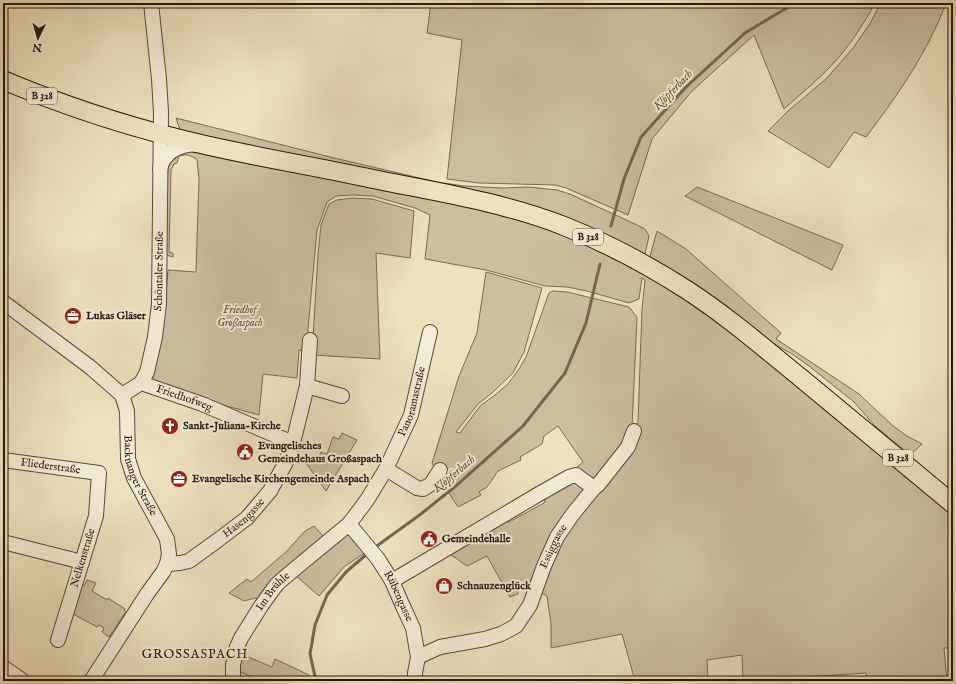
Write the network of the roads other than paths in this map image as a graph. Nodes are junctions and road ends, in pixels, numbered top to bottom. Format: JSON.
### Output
{"nodes":[{"id":1,"x":151,"y":3,"type":"edge"},
{"id":2,"x":3,"y":80,"type":"edge"},
{"id":3,"x":160,"y":133,"type":"junction"},
{"id":4,"x":204,"y":144,"type":"junction"},
{"id":5,"x":160,"y":171,"type":"junction"},
{"id":6,"x":3,"y":302,"type":"edge"},
{"id":7,"x":430,"y":332,"type":"dead end"},
{"id":8,"x":310,"y":340,"type":"dead end"},
{"id":9,"x":141,"y":383,"type":"junction"},
{"id":10,"x":307,"y":386,"type":"junction"},
{"id":11,"x":122,"y":395,"type":"junction"},
{"id":12,"x":342,"y":396,"type":"dead end"},
{"id":13,"x":634,"y":431,"type":"dead end"},
{"id":14,"x":293,"y":443,"type":"junction"},
{"id":15,"x":3,"y":460,"type":"edge"},
{"id":16,"x":386,"y":469,"type":"junction"},
{"id":17,"x":440,"y":470,"type":"dead end"},
{"id":18,"x":99,"y":473,"type":"joint"},
{"id":19,"x":594,"y":488,"type":"junction"},
{"id":20,"x":953,"y":504,"type":"edge"},
{"id":21,"x":349,"y":524,"type":"junction"},
{"id":22,"x":3,"y":542,"type":"edge"},
{"id":23,"x":82,"y":562,"type":"junction"},
{"id":24,"x":167,"y":564,"type":"junction"},
{"id":25,"x":392,"y":581,"type":"junction"},
{"id":26,"x":58,"y":640,"type":"dead end"},
{"id":27,"x":418,"y":657,"type":"junction"},
{"id":28,"x":3,"y":667,"type":"edge"},
{"id":29,"x":23,"y":681,"type":"edge"},
{"id":30,"x":91,"y":681,"type":"edge"},
{"id":31,"x":233,"y":681,"type":"edge"},
{"id":32,"x":415,"y":681,"type":"edge"}],
"edges":[{"from":1,"to":3,"type":"street","name":"Schöntaler Straße"},
{"from":2,"to":3,"type":"main road","number":"B 328"},
{"from":3,"to":4,"type":"main road","number":"B 328"},
{"from":3,"to":5,"type":"street","name":"Schöntaler Straße"},
{"from":4,"to":5,"type":"street"},
{"from":4,"to":20,"type":"main road","number":"B 328"},
{"from":5,"to":9,"type":"street","name":"Schöntaler Straße"},
{"from":6,"to":11,"type":"street"},
{"from":7,"to":16,"type":"street","name":"Panoramastraße"},
{"from":8,"to":10,"type":"street","name":"Hasengasse"},
{"from":9,"to":11,"type":"street"},
{"from":9,"to":14,"type":"street","name":"Friedhofweg"},
{"from":10,"to":12,"type":"street"},
{"from":10,"to":14,"type":"street","name":"Hasengasse"},
{"from":11,"to":24,"type":"street","name":"Backnanger Straße"},
{"from":13,"to":19,"type":"street","name":"Essiggasse"},
{"from":14,"to":24,"type":"street","name":"Hasengasse"},
{"from":15,"to":18,"type":"street","name":"Fliederstraße"},
{"from":16,"to":17,"type":"street"},
{"from":16,"to":21,"type":"street","name":"Panoramastraße"},
{"from":18,"to":23,"type":"street","name":"Nelkenstraße"},
{"from":19,"to":25,"type":"street"},
{"from":19,"to":27,"type":"street","name":"Essiggasse"},
{"from":21,"to":25,"type":"street","name":"Rübengasse"},
{"from":21,"to":31,"type":"street","name":"Im Brühle"},
{"from":22,"to":23,"type":"street"},
{"from":23,"to":26,"type":"street","name":"Nelkenstraße"},
{"from":24,"to":30,"type":"street"},
{"from":25,"to":27,"type":"street","name":"Rübengasse"},
{"from":27,"to":32,"type":"street","name":"Rübengasse"},
{"from":28,"to":29,"type":"street"}]}
